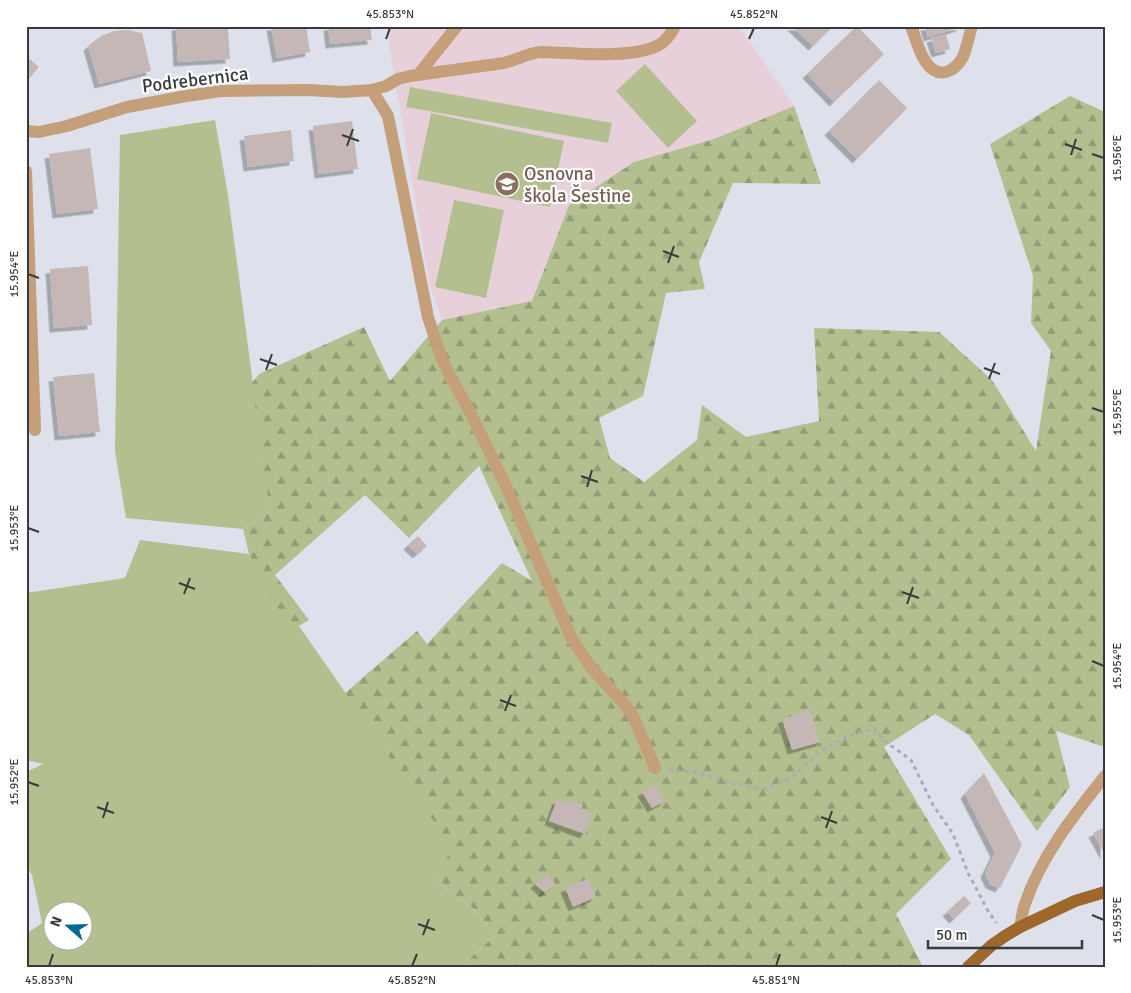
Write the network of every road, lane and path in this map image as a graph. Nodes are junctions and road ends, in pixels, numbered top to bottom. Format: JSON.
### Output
{"nodes":[{"id":1,"x":457,"y":26,"type":"edge"},
{"id":2,"x":675,"y":26,"type":"edge"},
{"id":3,"x":910,"y":26,"type":"edge"},
{"id":4,"x":972,"y":26,"type":"edge"},
{"id":5,"x":418,"y":75,"type":"junction"},
{"id":6,"x":372,"y":90,"type":"junction"},
{"id":7,"x":26,"y":131,"type":"edge"},
{"id":8,"x":26,"y":172,"type":"edge"},
{"id":9,"x":35,"y":430,"type":"dead end"},
{"id":10,"x":656,"y":768,"type":"joint"},
{"id":11,"x":1105,"y":776,"type":"edge"},
{"id":12,"x":1105,"y":892,"type":"edge"},
{"id":13,"x":1000,"y":927,"type":"dead end"},
{"id":14,"x":1020,"y":927,"type":"junction"},
{"id":15,"x":319,"y":959,"type":"dead end"},
{"id":16,"x":314,"y":967,"type":"edge"},
{"id":17,"x":968,"y":967,"type":"edge"}],
"edges":[{"from":1,"to":5,"type":"street"},
{"from":2,"to":5,"type":"street","name":"Podrebernica"},
{"from":3,"to":4,"type":"street"},
{"from":5,"to":6,"type":"street","name":"Podrebernica"},
{"from":6,"to":7,"type":"street","name":"Podrebernica"},
{"from":6,"to":10,"type":"street"},
{"from":8,"to":9,"type":"street"},
{"from":10,"to":13,"type":"path"},
{"from":11,"to":14,"type":"street"},
{"from":12,"to":14,"type":"main road"},
{"from":14,"to":17,"type":"main road"},
{"from":15,"to":16,"type":"path"}]}
